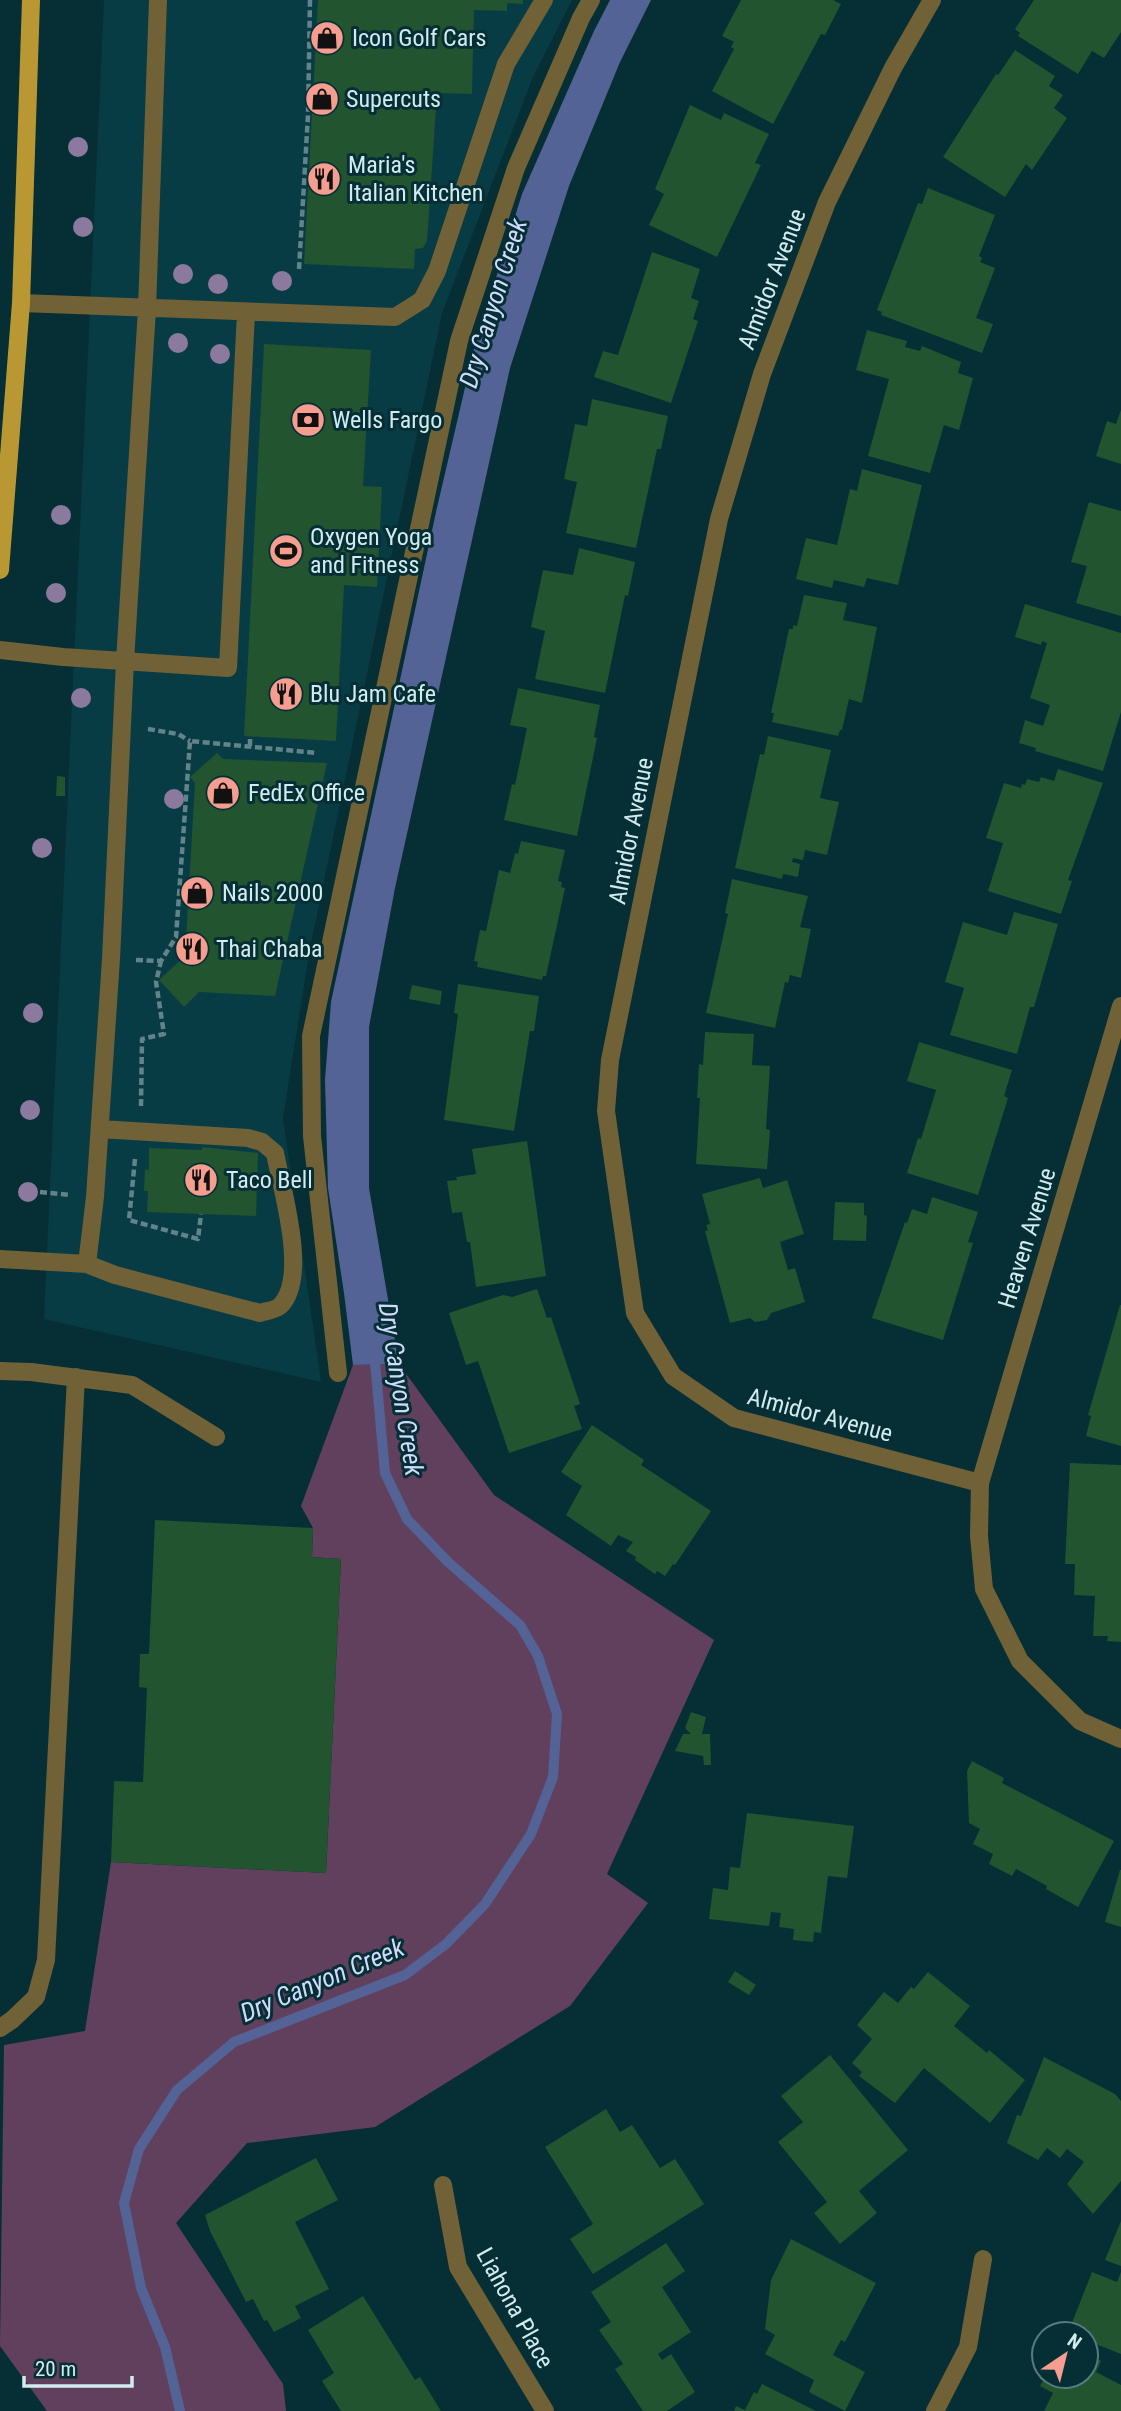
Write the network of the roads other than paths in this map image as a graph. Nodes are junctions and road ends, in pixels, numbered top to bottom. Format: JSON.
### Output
{"nodes":[{"id":1,"x":31,"y":0,"type":"edge"},
{"id":2,"x":158,"y":0,"type":"edge"},
{"id":3,"x":544,"y":0,"type":"edge"},
{"id":4,"x":591,"y":0,"type":"edge"},
{"id":5,"x":932,"y":0,"type":"edge"},
{"id":6,"x":21,"y":303,"type":"junction"},
{"id":7,"x":147,"y":309,"type":"junction"},
{"id":8,"x":246,"y":313,"type":"junction"},
{"id":9,"x":0,"y":570,"type":"edge"},
{"id":10,"x":0,"y":650,"type":"edge"},
{"id":11,"x":125,"y":662,"type":"junction"},
{"id":12,"x":1121,"y":1006,"type":"edge"},
{"id":13,"x":100,"y":1129,"type":"junction"},
{"id":14,"x":0,"y":1259,"type":"edge"},
{"id":15,"x":87,"y":1264,"type":"junction"},
{"id":16,"x":0,"y":1371,"type":"edge"},
{"id":17,"x":338,"y":1373,"type":"dead end"},
{"id":18,"x":76,"y":1377,"type":"junction"},
{"id":19,"x":216,"y":1437,"type":"dead end"},
{"id":20,"x":980,"y":1483,"type":"junction"},
{"id":21,"x":1121,"y":1739,"type":"edge"},
{"id":22,"x":0,"y":2028,"type":"edge"},
{"id":23,"x":443,"y":2185,"type":"dead end"},
{"id":24,"x":983,"y":2259,"type":"dead end"},
{"id":25,"x":545,"y":2411,"type":"edge"},
{"id":26,"x":935,"y":2411,"type":"edge"}],
"edges":[{"from":1,"to":6,"type":"main road"},
{"from":2,"to":7,"type":"street"},
{"from":3,"to":8,"type":"street"},
{"from":4,"to":17,"type":"street"},
{"from":5,"to":20,"type":"street","name":"Almidor Avenue"},
{"from":6,"to":7,"type":"street"},
{"from":6,"to":9,"type":"main road"},
{"from":7,"to":8,"type":"street"},
{"from":7,"to":11,"type":"street"},
{"from":8,"to":11,"type":"street"},
{"from":10,"to":11,"type":"street"},
{"from":11,"to":13,"type":"street"},
{"from":12,"to":20,"type":"street","name":"Heaven Avenue"},
{"from":13,"to":15,"type":"street"},
{"from":13,"to":15,"type":"street"},
{"from":14,"to":15,"type":"street"},
{"from":16,"to":18,"type":"street"},
{"from":18,"to":19,"type":"street"},
{"from":18,"to":22,"type":"street"},
{"from":20,"to":21,"type":"street","name":"Heaven Avenue"},
{"from":23,"to":25,"type":"street","name":"Liahona Place"},
{"from":24,"to":26,"type":"street"}]}
